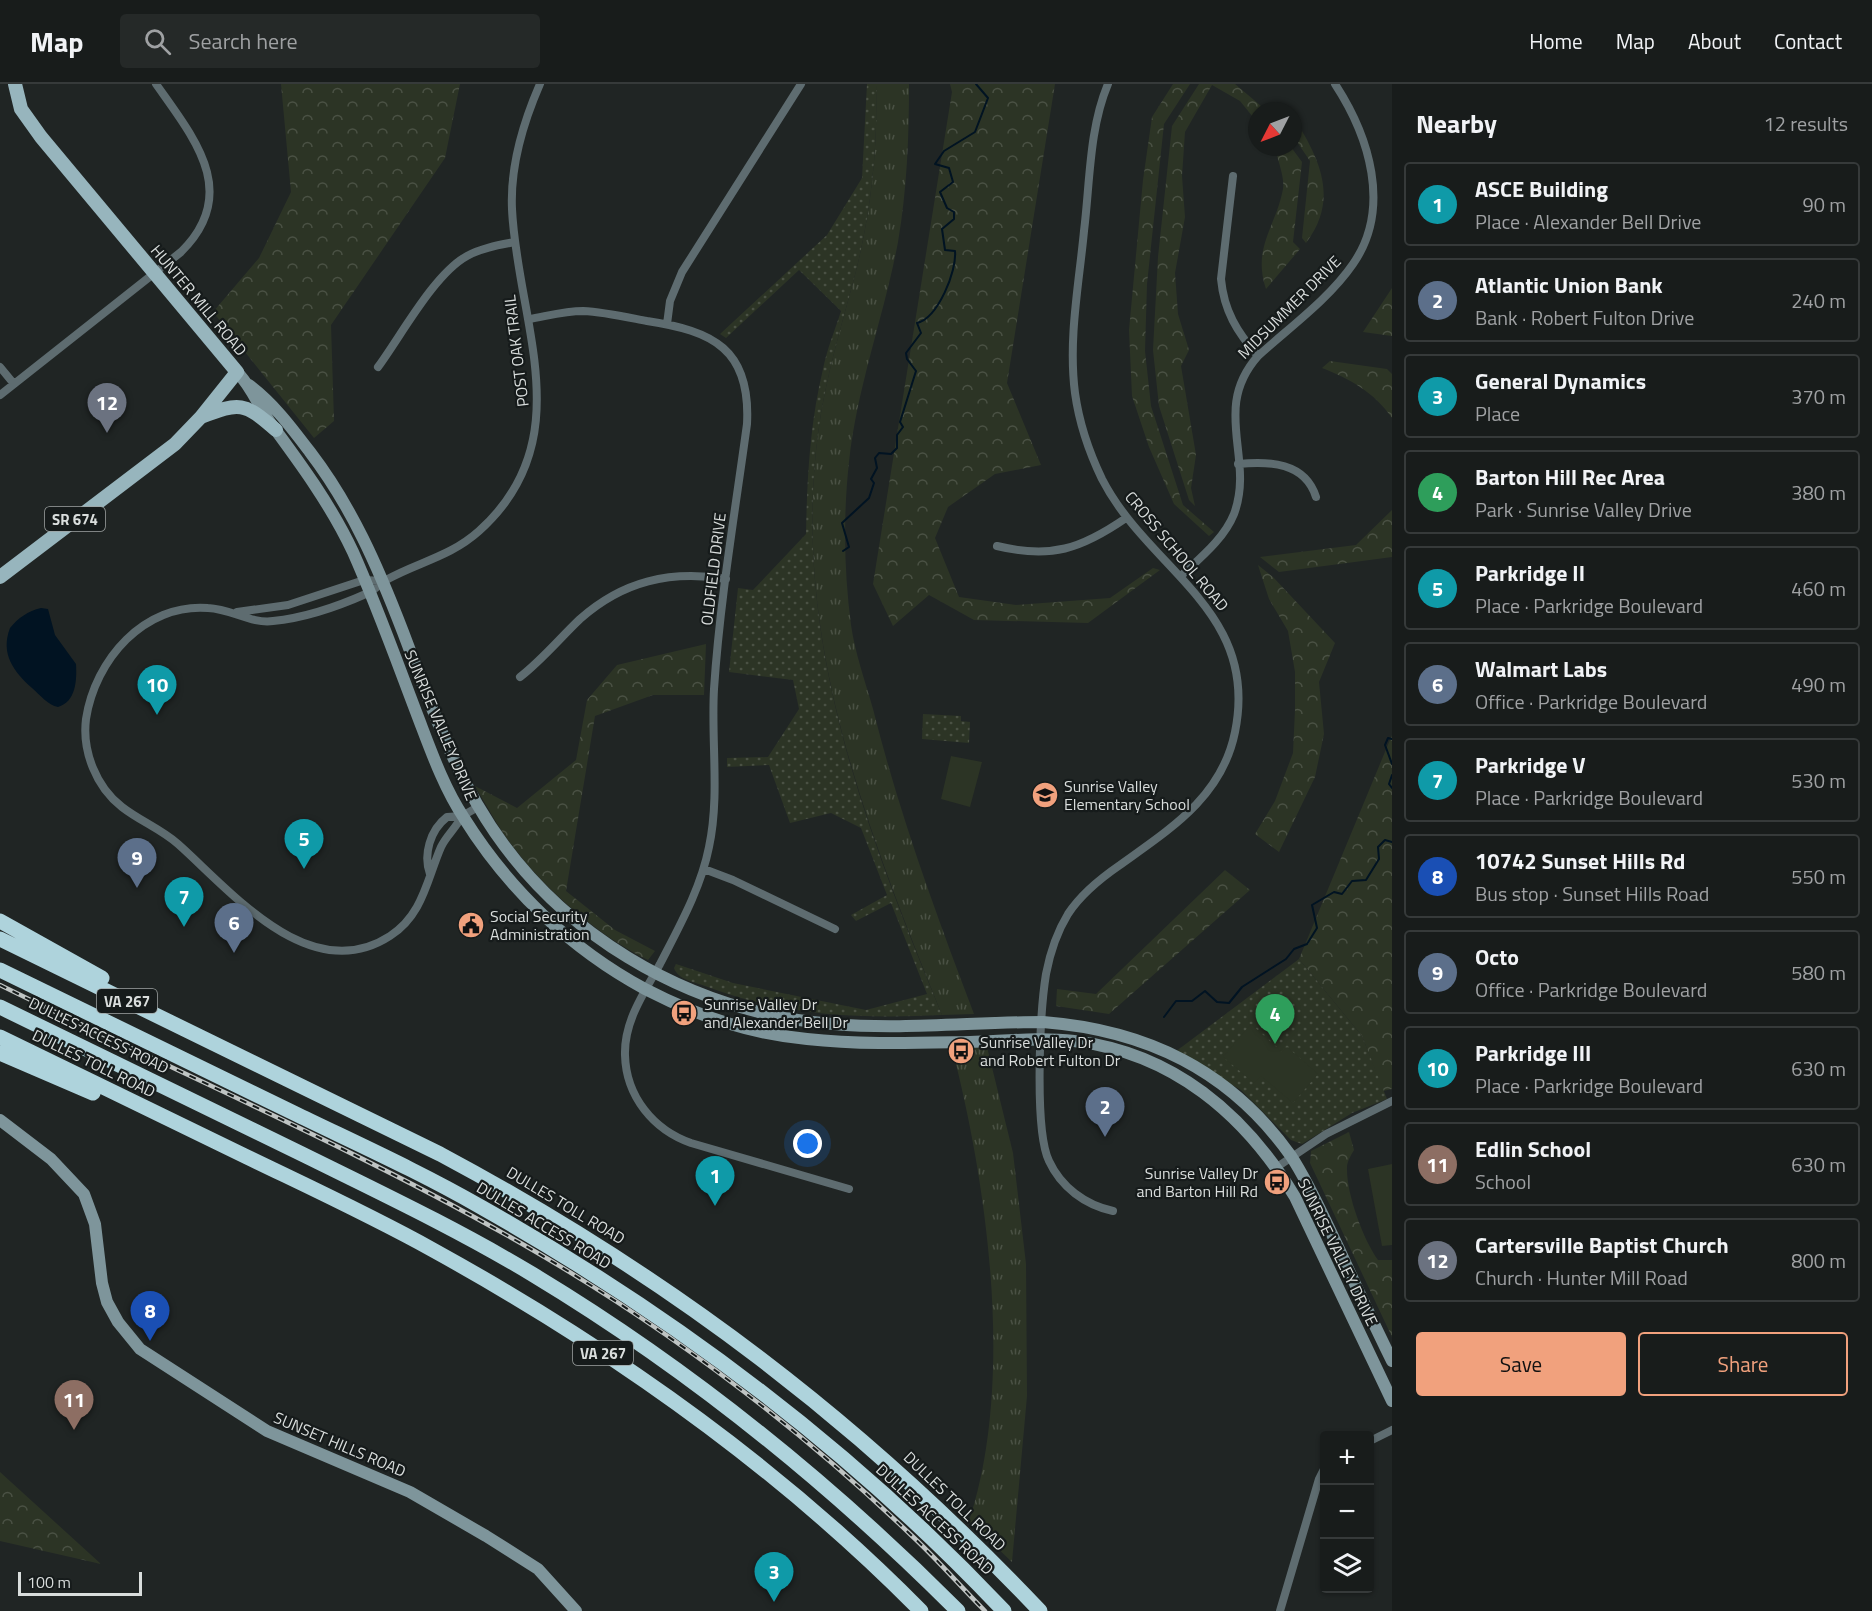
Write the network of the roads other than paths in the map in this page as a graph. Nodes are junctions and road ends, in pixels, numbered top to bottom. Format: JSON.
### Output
{"nodes":[{"id":1,"x":15,"y":84,"type":"edge"},
{"id":2,"x":156,"y":84,"type":"edge"},
{"id":3,"x":540,"y":84,"type":"edge"},
{"id":4,"x":801,"y":84,"type":"edge"},
{"id":5,"x":1108,"y":84,"type":"edge"},
{"id":6,"x":1335,"y":84,"type":"edge"},
{"id":7,"x":1233,"y":176,"type":"dead end"},
{"id":8,"x":515,"y":242,"type":"junction"},
{"id":9,"x":154,"y":273,"type":"junction"},
{"id":10,"x":529,"y":320,"type":"junction"},
{"id":11,"x":667,"y":324,"type":"junction"},
{"id":12,"x":1258,"y":356,"type":"junction"},
{"id":13,"x":0,"y":367,"type":"edge"},
{"id":14,"x":378,"y":368,"type":"dead end"},
{"id":15,"x":237,"y":372,"type":"junction"},
{"id":16,"x":14,"y":384,"type":"junction"},
{"id":17,"x":248,"y":385,"type":"junction"},
{"id":18,"x":0,"y":395,"type":"edge"},
{"id":19,"x":201,"y":417,"type":"junction"},
{"id":20,"x":276,"y":430,"type":"junction"},
{"id":21,"x":1238,"y":464,"type":"junction"},
{"id":22,"x":1316,"y":497,"type":"dead end"},
{"id":23,"x":1126,"y":518,"type":"junction"},
{"id":24,"x":997,"y":546,"type":"dead end"},
{"id":25,"x":1181,"y":576,"type":"junction"},
{"id":26,"x":0,"y":577,"type":"edge"},
{"id":27,"x":726,"y":579,"type":"junction"},
{"id":28,"x":364,"y":580,"type":"junction"},
{"id":29,"x":384,"y":581,"type":"junction"},
{"id":30,"x":370,"y":593,"type":"junction"},
{"id":31,"x":237,"y":612,"type":"junction"},
{"id":32,"x":520,"y":677,"type":"dead end"},
{"id":33,"x":478,"y":807,"type":"junction"},
{"id":34,"x":462,"y":816,"type":"junction"},
{"id":35,"x":704,"y":869,"type":"junction"},
{"id":36,"x":430,"y":874,"type":"junction"},
{"id":37,"x":0,"y":921,"type":"edge"},
{"id":38,"x":835,"y":929,"type":"dead end"},
{"id":39,"x":0,"y":939,"type":"edge"},
{"id":40,"x":0,"y":970,"type":"edge"},
{"id":41,"x":654,"y":974,"type":"junction"},
{"id":42,"x":646,"y":989,"type":"junction"},
{"id":43,"x":0,"y":1007,"type":"edge"},
{"id":44,"x":1043,"y":1022,"type":"junction"},
{"id":45,"x":0,"y":1037,"type":"edge"},
{"id":46,"x":1042,"y":1041,"type":"junction"},
{"id":47,"x":0,"y":1053,"type":"edge"},
{"id":48,"x":254,"y":1063,"type":"junction"},
{"id":49,"x":1392,"y":1101,"type":"edge"},
{"id":50,"x":0,"y":1120,"type":"edge"},
{"id":51,"x":245,"y":1156,"type":"junction"},
{"id":52,"x":1291,"y":1157,"type":"junction"},
{"id":53,"x":1277,"y":1167,"type":"junction"},
{"id":54,"x":849,"y":1189,"type":"dead end"},
{"id":55,"x":1113,"y":1210,"type":"dead end"},
{"id":56,"x":1392,"y":1361,"type":"edge"},
{"id":57,"x":1392,"y":1401,"type":"edge"},
{"id":58,"x":1392,"y":1430,"type":"edge"},
{"id":59,"x":1374,"y":1439,"type":"edge"},
{"id":60,"x":1320,"y":1475,"type":"edge"},
{"id":61,"x":1003,"y":1610,"type":"edge"},
{"id":62,"x":576,"y":1611,"type":"edge"},
{"id":63,"x":921,"y":1611,"type":"edge"},
{"id":64,"x":958,"y":1611,"type":"edge"},
{"id":65,"x":1040,"y":1611,"type":"edge"},
{"id":66,"x":1280,"y":1611,"type":"edge"}],
"edges":[{"from":1,"to":9,"type":"main road","name":"HUNTER MILL ROAD"},
{"from":2,"to":9,"type":"street"},
{"from":3,"to":8,"type":"street","name":"POST OAK TRAIL"},
{"from":4,"to":11,"type":"street"},
{"from":5,"to":23,"type":"street","name":"CROSS SCHOOL ROAD"},
{"from":6,"to":12,"type":"street","name":"MIDSUMMER DRIVE"},
{"from":7,"to":12,"type":"street"},
{"from":8,"to":10,"type":"street","name":"POST OAK TRAIL"},
{"from":8,"to":14,"type":"street"},
{"from":9,"to":15,"type":"main road","name":"HUNTER MILL ROAD"},
{"from":9,"to":16,"type":"street"},
{"from":10,"to":11,"type":"street","name":"OLDFIELD DRIVE"},
{"from":10,"to":29,"type":"street","name":"POST OAK TRAIL"},
{"from":11,"to":27,"type":"street","name":"OLDFIELD DRIVE"},
{"from":12,"to":21,"type":"street","name":"MIDSUMMER DRIVE"},
{"from":13,"to":16,"type":"street"},
{"from":15,"to":17,"type":"main road","name":"SUNRISE VALLEY DRIVE"},
{"from":15,"to":19,"type":"main road","name":"HUNTER MILL ROAD","number":"SR 674"},
{"from":16,"to":18,"type":"street"},
{"from":17,"to":20,"type":"main road","name":"SUNRISE VALLEY DRIVE"},
{"from":17,"to":29,"type":"main road","name":"SUNRISE VALLEY DRIVE"},
{"from":19,"to":20,"type":"main road"},
{"from":19,"to":26,"type":"main road","name":"HUNTER MILL ROAD","number":"SR 674"},
{"from":20,"to":28,"type":"main road","name":"SUNRISE VALLEY DRIVE"},
{"from":21,"to":22,"type":"street"},
{"from":21,"to":25,"type":"street","name":"MIDSUMMER DRIVE"},
{"from":23,"to":24,"type":"street"},
{"from":23,"to":25,"type":"street","name":"CROSS SCHOOL ROAD"},
{"from":25,"to":44,"type":"street","name":"CROSS SCHOOL ROAD"},
{"from":27,"to":32,"type":"street"},
{"from":27,"to":35,"type":"street","name":"OLDFIELD DRIVE"},
{"from":28,"to":29,"type":"street"},
{"from":28,"to":30,"type":"main road","name":"SUNRISE VALLEY DRIVE"},
{"from":28,"to":31,"type":"street"},
{"from":29,"to":30,"type":"street"},
{"from":29,"to":33,"type":"main road","name":"SUNRISE VALLEY DRIVE"},
{"from":30,"to":31,"type":"street"},
{"from":30,"to":34,"type":"main road","name":"SUNRISE VALLEY DRIVE"},
{"from":31,"to":36,"type":"street"},
{"from":33,"to":34,"type":"street"},
{"from":33,"to":41,"type":"main road","name":"SUNRISE VALLEY DRIVE"},
{"from":34,"to":36,"type":"street"},
{"from":34,"to":36,"type":"street"},
{"from":34,"to":42,"type":"main road","name":"SUNRISE VALLEY DRIVE"},
{"from":35,"to":38,"type":"street"},
{"from":35,"to":41,"type":"street","name":"OLDFIELD DRIVE"},
{"from":37,"to":48,"type":"highway"},
{"from":39,"to":48,"type":"highway","name":"DULLES TOLL ROAD","number":"VA 267"},
{"from":40,"to":61,"type":"highway","name":"DULLES ACCESS ROAD"},
{"from":41,"to":42,"type":"street","name":"OLDFIELD DRIVE"},
{"from":41,"to":44,"type":"main road","name":"SUNRISE VALLEY DRIVE"},
{"from":42,"to":46,"type":"main road","name":"SUNRISE VALLEY DRIVE"},
{"from":42,"to":54,"type":"street","name":"OLDFIELD DRIVE"},
{"from":43,"to":64,"type":"highway","name":"DULLES ACCESS ROAD"},
{"from":44,"to":46,"type":"street","name":"CROSS SCHOOL ROAD"},
{"from":44,"to":52,"type":"main road","name":"SUNRISE VALLEY DRIVE"},
{"from":45,"to":51,"type":"highway","name":"DULLES TOLL ROAD","number":"VA 267"},
{"from":46,"to":53,"type":"main road","name":"SUNRISE VALLEY DRIVE"},
{"from":46,"to":55,"type":"street","name":"CROSS SCHOOL ROAD"},
{"from":47,"to":51,"type":"highway"},
{"from":48,"to":65,"type":"highway","name":"DULLES TOLL ROAD","number":"VA 267"},
{"from":49,"to":52,"type":"street"},
{"from":50,"to":62,"type":"main road","name":"SUNSET HILLS ROAD"},
{"from":51,"to":63,"type":"highway","name":"DULLES TOLL ROAD","number":"VA 267"},
{"from":52,"to":53,"type":"street"},
{"from":52,"to":56,"type":"main road","name":"SUNRISE VALLEY DRIVE"},
{"from":53,"to":57,"type":"main road","name":"SUNRISE VALLEY DRIVE"},
{"from":58,"to":59,"type":"street"},
{"from":60,"to":66,"type":"street"}]}
